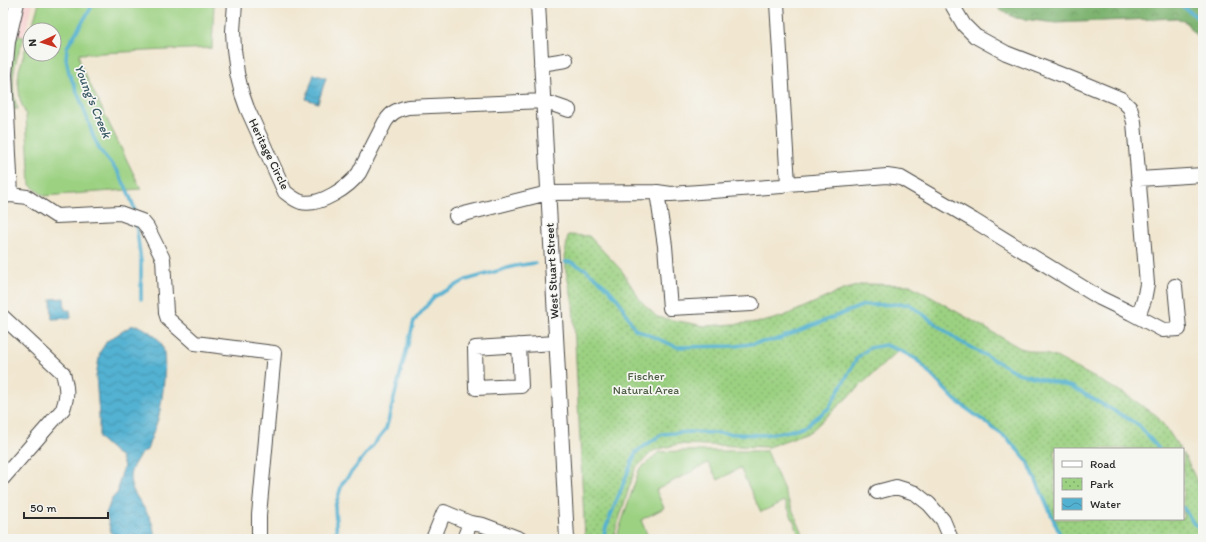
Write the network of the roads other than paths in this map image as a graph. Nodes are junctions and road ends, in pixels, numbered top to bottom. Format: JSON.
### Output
{"nodes":[{"id":1,"x":17,"y":3,"type":"edge"},
{"id":2,"x":235,"y":3,"type":"edge"},
{"id":3,"x":538,"y":3,"type":"edge"},
{"id":4,"x":777,"y":3,"type":"edge"},
{"id":5,"x":951,"y":3,"type":"edge"},
{"id":6,"x":566,"y":60,"type":"dead end"},
{"id":7,"x":542,"y":64,"type":"junction"},
{"id":8,"x":544,"y":101,"type":"junction"},
{"id":9,"x":569,"y":110,"type":"dead end"},
{"id":10,"x":1203,"y":175,"type":"edge"},
{"id":11,"x":1139,"y":179,"type":"junction"},
{"id":12,"x":788,"y":184,"type":"junction"},
{"id":13,"x":657,"y":192,"type":"junction"},
{"id":14,"x":548,"y":193,"type":"junction"},
{"id":15,"x":7,"y":195,"type":"edge"},
{"id":16,"x":456,"y":216,"type":"dead end"},
{"id":17,"x":1176,"y":286,"type":"dead end"},
{"id":18,"x":752,"y":304,"type":"dead end"},
{"id":19,"x":1131,"y":313,"type":"junction"},
{"id":20,"x":3,"y":317,"type":"edge"},
{"id":21,"x":556,"y":343,"type":"junction"},
{"id":22,"x":519,"y":346,"type":"dead end"},
{"id":23,"x":3,"y":478,"type":"edge"},
{"id":24,"x":877,"y":492,"type":"dead end"},
{"id":25,"x":470,"y":523,"type":"junction"},
{"id":26,"x":259,"y":539,"type":"edge"},
{"id":27,"x":433,"y":539,"type":"edge"},
{"id":28,"x":464,"y":539,"type":"edge"},
{"id":29,"x":520,"y":539,"type":"edge"},
{"id":30,"x":568,"y":539,"type":"edge"},
{"id":31,"x":951,"y":539,"type":"edge"}],
"edges":[{"from":1,"to":15,"type":"street"},
{"from":2,"to":8,"type":"street","name":"Heritage Circle"},
{"from":3,"to":7,"type":"street","name":"West Stuart Street"},
{"from":4,"to":12,"type":"street"},
{"from":5,"to":11,"type":"street"},
{"from":6,"to":7,"type":"street"},
{"from":7,"to":8,"type":"street","name":"West Stuart Street"},
{"from":8,"to":9,"type":"street"},
{"from":8,"to":14,"type":"street","name":"West Stuart Street"},
{"from":10,"to":11,"type":"street"},
{"from":11,"to":19,"type":"street"},
{"from":12,"to":13,"type":"street"},
{"from":12,"to":19,"type":"street"},
{"from":13,"to":14,"type":"street"},
{"from":13,"to":18,"type":"street"},
{"from":14,"to":16,"type":"street"},
{"from":14,"to":21,"type":"street","name":"West Stuart Street"},
{"from":15,"to":26,"type":"street"},
{"from":17,"to":19,"type":"street"},
{"from":20,"to":23,"type":"street"},
{"from":21,"to":22,"type":"street"},
{"from":21,"to":30,"type":"street","name":"West Stuart Street"},
{"from":24,"to":31,"type":"street"},
{"from":25,"to":27,"type":"street"},
{"from":25,"to":28,"type":"street"},
{"from":25,"to":29,"type":"street"}]}
